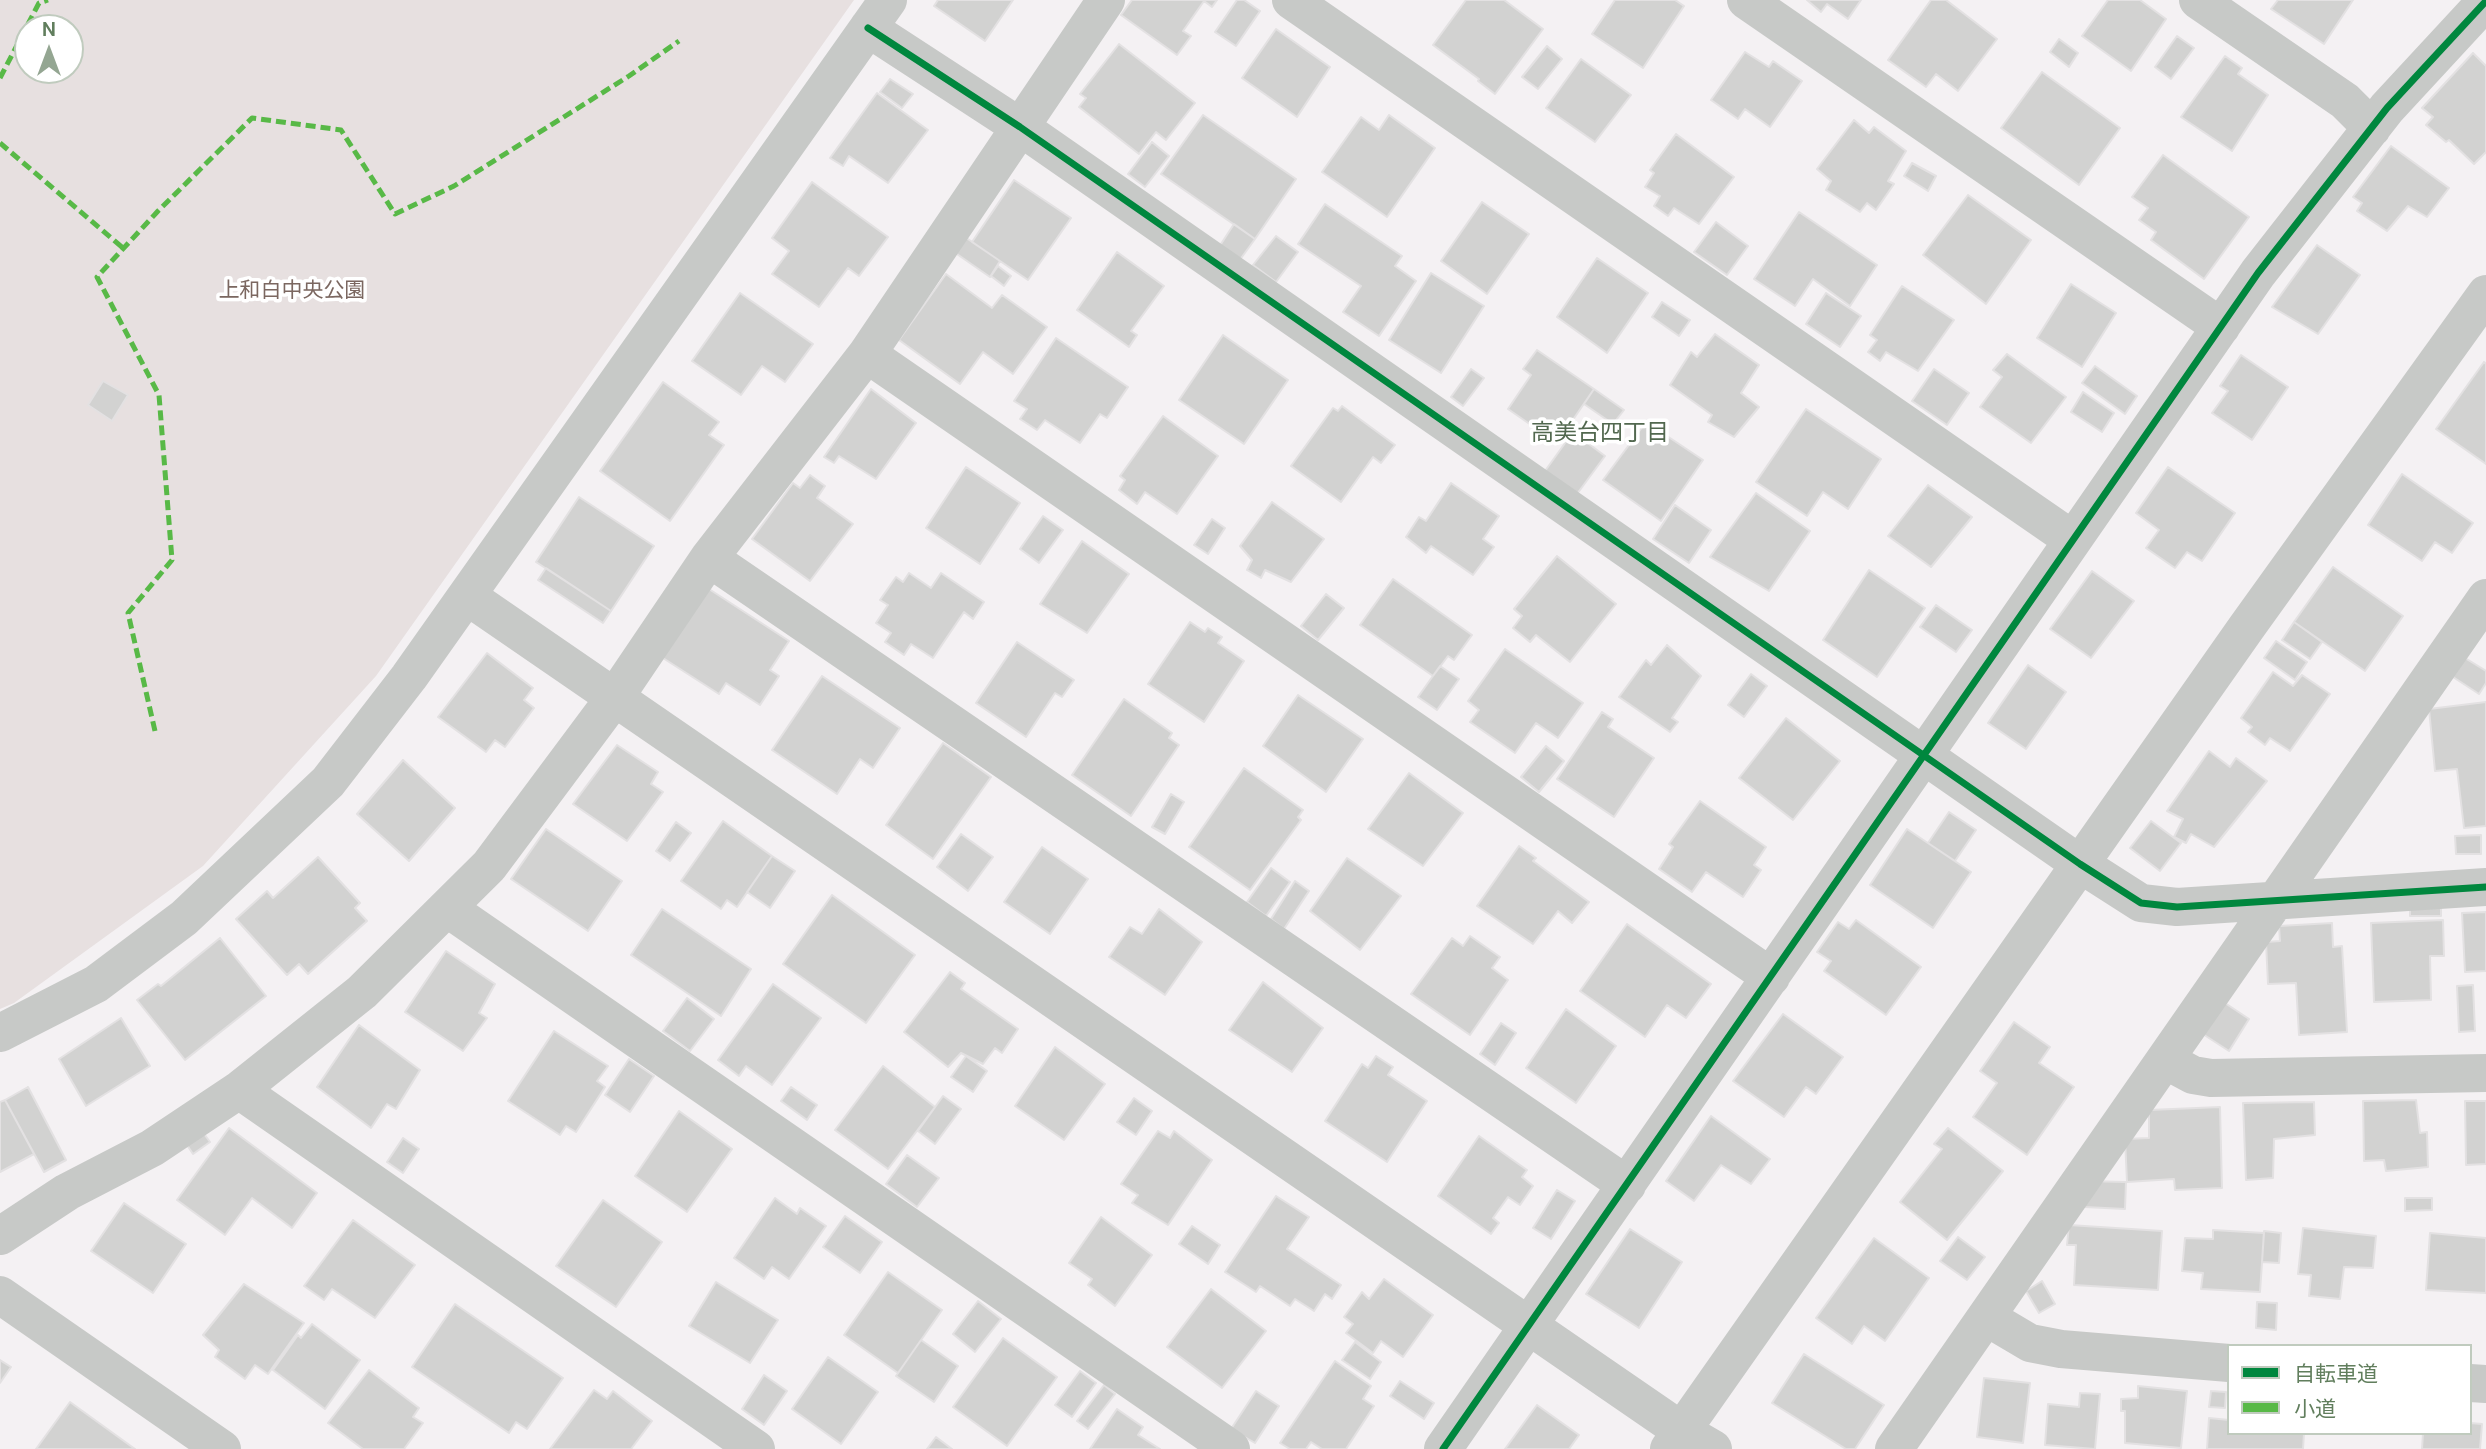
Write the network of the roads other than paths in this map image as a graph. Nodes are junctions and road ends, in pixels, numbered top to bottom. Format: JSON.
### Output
{"nodes":[{"id":1,"x":1106,"y":0,"type":"edge"},
{"id":2,"x":1291,"y":0,"type":"edge"},
{"id":3,"x":1746,"y":0,"type":"edge"},
{"id":4,"x":2198,"y":0,"type":"edge"},
{"id":5,"x":2486,"y":1,"type":"edge"},
{"id":6,"x":878,"y":14,"type":"edge"},
{"id":7,"x":1020,"y":127,"type":"junction"},
{"id":8,"x":2372,"y":128,"type":"junction"},
{"id":9,"x":2486,"y":295,"type":"edge"},
{"id":10,"x":2221,"y":327,"type":"junction"},
{"id":11,"x":867,"y":354,"type":"junction"},
{"id":12,"x":2073,"y":540,"type":"junction"},
{"id":13,"x":709,"y":558,"type":"junction"},
{"id":14,"x":467,"y":596,"type":"junction"},
{"id":15,"x":2486,"y":598,"type":"edge"},
{"id":16,"x":615,"y":697,"type":"junction"},
{"id":17,"x":1924,"y":755,"type":"junction"},
{"id":18,"x":2080,"y":864,"type":"junction"},
{"id":19,"x":2486,"y":887,"type":"edge"},
{"id":20,"x":2276,"y":900,"type":"junction"},
{"id":21,"x":447,"y":908,"type":"junction"},
{"id":22,"x":1771,"y":977,"type":"junction"},
{"id":23,"x":0,"y":1033,"type":"edge"},
{"id":24,"x":2165,"y":1060,"type":"junction"},
{"id":25,"x":2486,"y":1073,"type":"edge"},
{"id":26,"x":239,"y":1090,"type":"junction"},
{"id":27,"x":1627,"y":1185,"type":"junction"},
{"id":28,"x":0,"y":1236,"type":"edge"},
{"id":29,"x":0,"y":1295,"type":"edge"},
{"id":30,"x":1986,"y":1317,"type":"junction"},
{"id":31,"x":1529,"y":1326,"type":"junction"},
{"id":32,"x":2227,"y":1363,"type":"edge"},
{"id":33,"x":1688,"y":1443,"type":"edge"},
{"id":34,"x":222,"y":1449,"type":"edge"},
{"id":35,"x":757,"y":1449,"type":"edge"},
{"id":36,"x":1231,"y":1449,"type":"edge"},
{"id":37,"x":1443,"y":1449,"type":"edge"},
{"id":38,"x":1894,"y":1449,"type":"edge"}],
"edges":[{"from":1,"to":7,"type":"street"},
{"from":2,"to":12,"type":"street"},
{"from":3,"to":10,"type":"street"},
{"from":4,"to":8,"type":"street"},
{"from":5,"to":8,"type":"street"},
{"from":6,"to":7,"type":"street"},
{"from":6,"to":14,"type":"street"},
{"from":7,"to":11,"type":"street"},
{"from":7,"to":17,"type":"street"},
{"from":8,"to":10,"type":"street"},
{"from":9,"to":18,"type":"street"},
{"from":10,"to":12,"type":"street"},
{"from":11,"to":13,"type":"street"},
{"from":11,"to":22,"type":"street"},
{"from":12,"to":17,"type":"street"},
{"from":13,"to":16,"type":"street"},
{"from":13,"to":27,"type":"street"},
{"from":14,"to":16,"type":"street"},
{"from":14,"to":23,"type":"street"},
{"from":15,"to":20,"type":"street"},
{"from":16,"to":21,"type":"street"},
{"from":16,"to":31,"type":"street"},
{"from":17,"to":18,"type":"street"},
{"from":17,"to":22,"type":"street"},
{"from":18,"to":20,"type":"street"},
{"from":18,"to":33,"type":"street"},
{"from":19,"to":20,"type":"street"},
{"from":20,"to":24,"type":"street"},
{"from":21,"to":26,"type":"street"},
{"from":21,"to":36,"type":"street"},
{"from":22,"to":27,"type":"street"},
{"from":24,"to":25,"type":"street"},
{"from":24,"to":30,"type":"street"},
{"from":26,"to":28,"type":"street"},
{"from":26,"to":35,"type":"street"},
{"from":27,"to":31,"type":"street"},
{"from":29,"to":34,"type":"street"},
{"from":30,"to":32,"type":"street"},
{"from":30,"to":38,"type":"street"},
{"from":31,"to":33,"type":"street"},
{"from":31,"to":37,"type":"street"}]}
